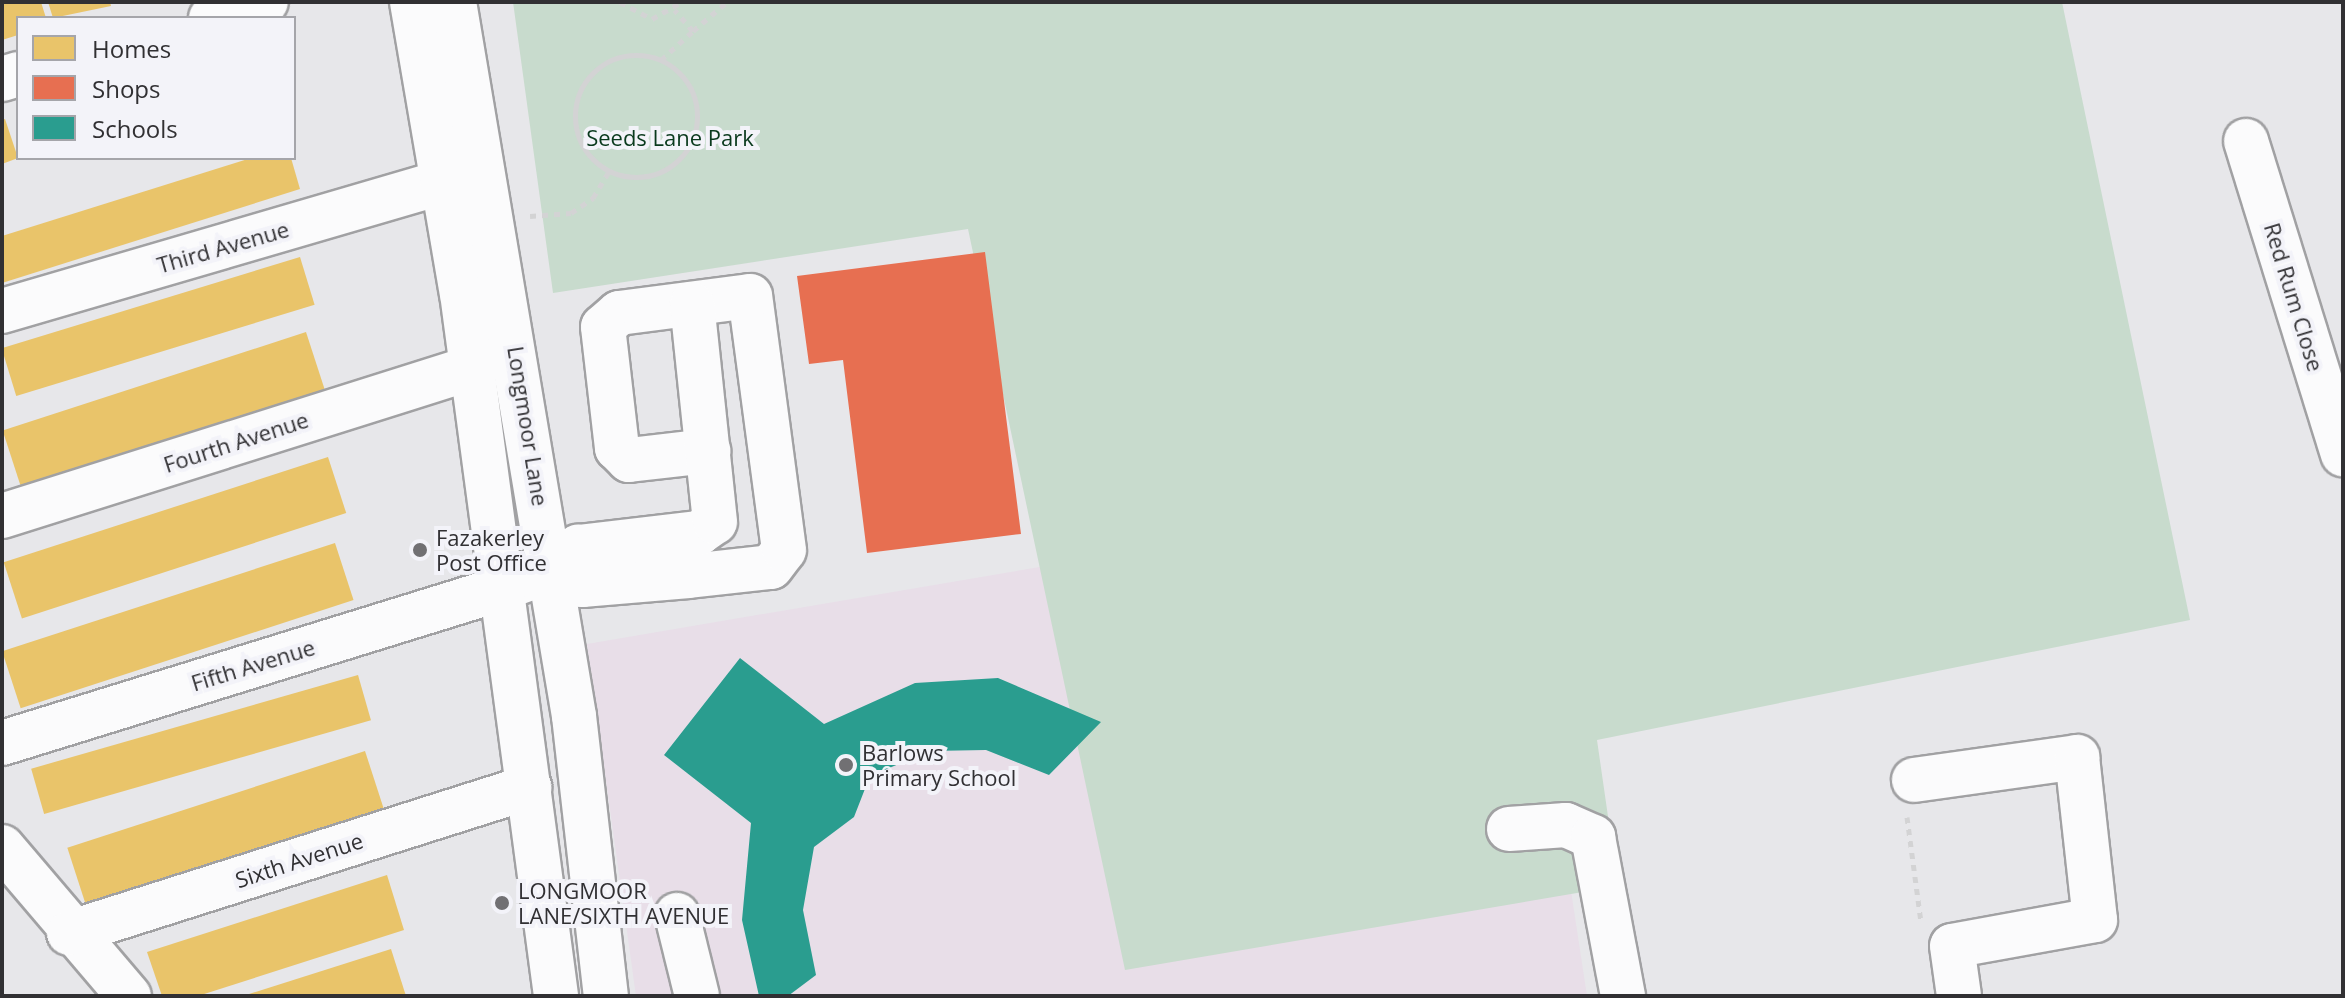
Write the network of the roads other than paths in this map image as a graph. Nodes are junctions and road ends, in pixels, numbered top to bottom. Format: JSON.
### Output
{"nodes":[{"id":1,"x":266,"y":2,"type":"edge"},
{"id":2,"x":412,"y":2,"type":"edge"},
{"id":3,"x":454,"y":2,"type":"edge"},
{"id":4,"x":218,"y":16,"type":"edge"},
{"id":5,"x":2246,"y":141,"type":"dead end"},
{"id":6,"x":444,"y":182,"type":"junction"},
{"id":7,"x":692,"y":304,"type":"junction"},
{"id":8,"x":2,"y":311,"type":"edge"},
{"id":9,"x":470,"y":368,"type":"junction"},
{"id":10,"x":708,"y":451,"type":"junction"},
{"id":11,"x":2343,"y":454,"type":"edge"},
{"id":12,"x":2,"y":516,"type":"edge"},
{"id":13,"x":549,"y":571,"type":"junction"},
{"id":14,"x":503,"y":588,"type":"junction"},
{"id":15,"x":2,"y":743,"type":"edge"},
{"id":16,"x":1914,"y":780,"type":"road end"},
{"id":17,"x":529,"y":787,"type":"junction"},
{"id":18,"x":1509,"y":829,"type":"dead end"},
{"id":19,"x":2,"y":847,"type":"edge"},
{"id":20,"x":677,"y":915,"type":"dead end"},
{"id":21,"x":69,"y":933,"type":"junction"},
{"id":22,"x":550,"y":994,"type":"edge"},
{"id":23,"x":129,"y":996,"type":"edge"},
{"id":24,"x":606,"y":996,"type":"edge"},
{"id":25,"x":697,"y":996,"type":"edge"},
{"id":26,"x":1623,"y":996,"type":"edge"},
{"id":27,"x":1959,"y":996,"type":"edge"}],
"edges":[{"from":1,"to":4,"type":"street"},
{"from":2,"to":6,"type":"street"},
{"from":3,"to":13,"type":"street","name":"Longmoor Lane"},
{"from":5,"to":11,"type":"street","name":"Red Rum Close"},
{"from":6,"to":8,"type":"street","name":"Third Avenue"},
{"from":6,"to":9,"type":"street"},
{"from":7,"to":10,"type":"street"},
{"from":7,"to":10,"type":"street"},
{"from":7,"to":13,"type":"street"},
{"from":9,"to":12,"type":"street","name":"Fourth Avenue"},
{"from":9,"to":14,"type":"street"},
{"from":10,"to":13,"type":"street","name":"Fifth Avenue"},
{"from":13,"to":14,"type":"street","name":"Fifth Avenue"},
{"from":13,"to":24,"type":"street","name":"Longmoor Lane"},
{"from":14,"to":15,"type":"street","name":"Fifth Avenue"},
{"from":14,"to":17,"type":"street"},
{"from":16,"to":27,"type":"street"},
{"from":17,"to":21,"type":"street","name":"Sixth Avenue"},
{"from":17,"to":22,"type":"street"},
{"from":18,"to":26,"type":"street"},
{"from":19,"to":21,"type":"street"},
{"from":20,"to":25,"type":"street"},
{"from":21,"to":23,"type":"street"}]}
